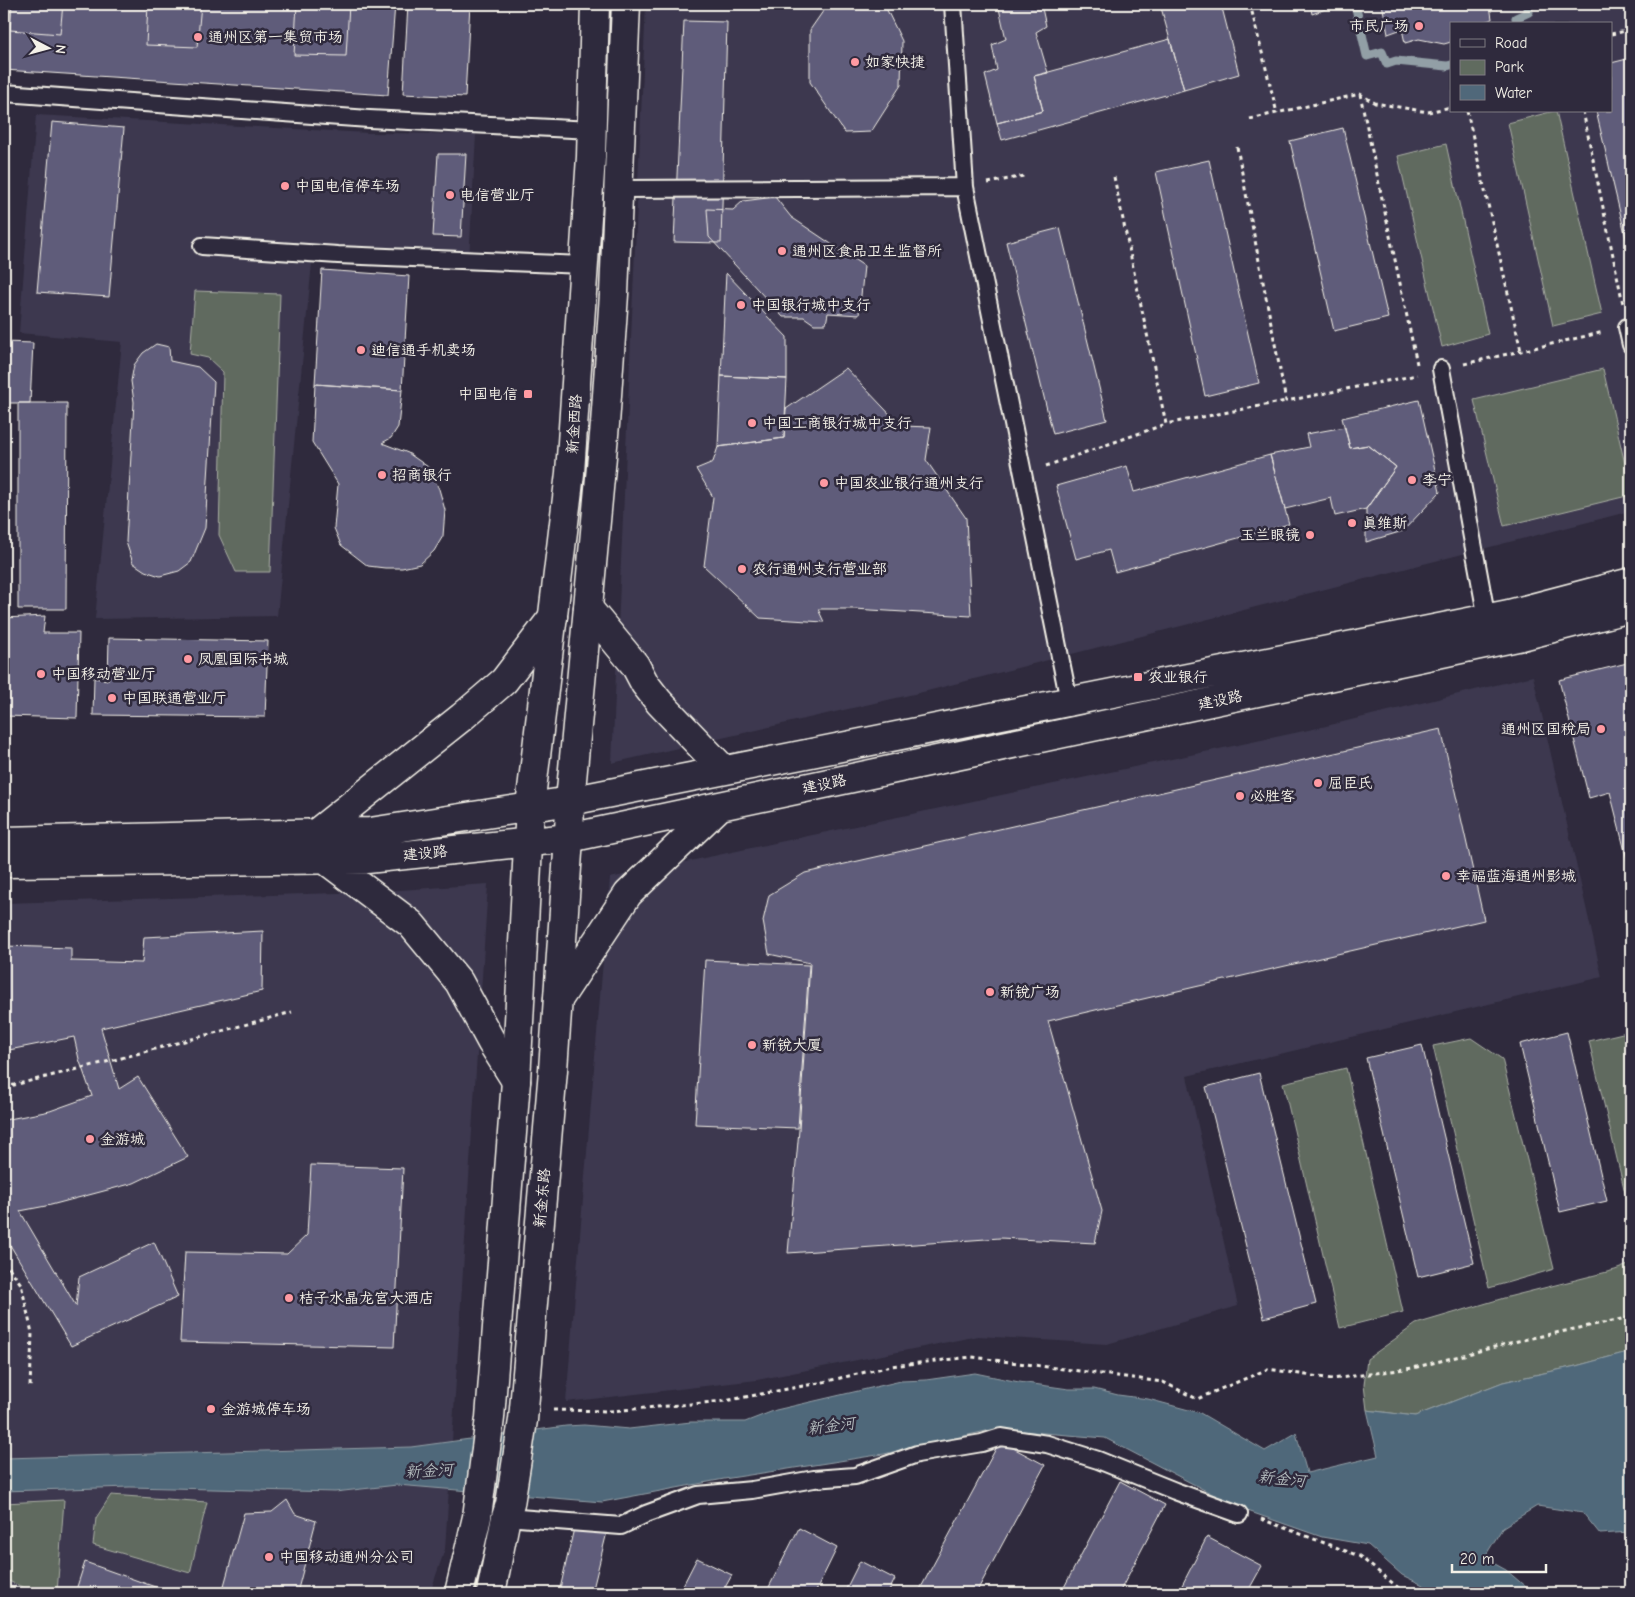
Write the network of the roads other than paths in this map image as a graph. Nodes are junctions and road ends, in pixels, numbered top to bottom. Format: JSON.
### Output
{"nodes":[{"id":1,"x":595,"y":4,"type":"edge"},
{"id":2,"x":626,"y":4,"type":"edge"},
{"id":3,"x":954,"y":4,"type":"edge"},
{"id":4,"x":4,"y":94,"type":"edge"},
{"id":5,"x":592,"y":130,"type":"junction"},
{"id":6,"x":965,"y":187,"type":"junction"},
{"id":7,"x":619,"y":189,"type":"junction"},
{"id":8,"x":202,"y":246,"type":"dead end"},
{"id":9,"x":584,"y":265,"type":"junction"},
{"id":10,"x":1627,"y":327,"type":"road end"},
{"id":11,"x":1631,"y":345,"type":"edge"},
{"id":12,"x":1441,"y":369,"type":"road end"},
{"id":13,"x":1631,"y":582,"type":"edge"},
{"id":14,"x":588,"y":608,"type":"junction"},
{"id":15,"x":1631,"y":608,"type":"edge"},
{"id":16,"x":553,"y":618,"type":"junction"},
{"id":17,"x":1487,"y":619,"type":"junction"},
{"id":18,"x":1069,"y":701,"type":"junction"},
{"id":19,"x":724,"y":770,"type":"junction"},
{"id":20,"x":570,"y":801,"type":"junction"},
{"id":21,"x":530,"y":806,"type":"junction"},
{"id":22,"x":720,"y":806,"type":"junction"},
{"id":23,"x":315,"y":834,"type":"junction"},
{"id":24,"x":569,"y":838,"type":"junction"},
{"id":25,"x":4,"y":841,"type":"edge"},
{"id":26,"x":527,"y":843,"type":"junction"},
{"id":27,"x":326,"y":860,"type":"junction"},
{"id":28,"x":4,"y":863,"type":"edge"},
{"id":29,"x":558,"y":1000,"type":"junction"},
{"id":30,"x":516,"y":1081,"type":"junction"},
{"id":31,"x":508,"y":1510,"type":"junction"},
{"id":32,"x":1239,"y":1514,"type":"road end"},
{"id":33,"x":459,"y":1593,"type":"edge"},
{"id":34,"x":491,"y":1593,"type":"edge"}],
"edges":[{"from":1,"to":5,"type":"street","name":"新金西路"},
{"from":2,"to":7,"type":"street","name":"新金西路"},
{"from":3,"to":6,"type":"lane"},
{"from":4,"to":5,"type":"lane"},
{"from":5,"to":9,"type":"street","name":"新金西路"},
{"from":6,"to":7,"type":"lane"},
{"from":6,"to":18,"type":"lane"},
{"from":7,"to":14,"type":"street","name":"新金西路"},
{"from":8,"to":9,"type":"lane"},
{"from":9,"to":16,"type":"street","name":"新金西路"},
{"from":10,"to":11,"type":"lane"},
{"from":12,"to":17,"type":"lane"},
{"from":13,"to":17,"type":"street","name":"建设路"},
{"from":14,"to":19,"type":"street"},
{"from":14,"to":20,"type":"street","name":"新金西路"},
{"from":15,"to":22,"type":"street","name":"建设路"},
{"from":16,"to":21,"type":"street","name":"新金西路"},
{"from":16,"to":23,"type":"street"},
{"from":17,"to":18,"type":"street","name":"建设路"},
{"from":18,"to":19,"type":"street","name":"建设路"},
{"from":19,"to":20,"type":"street","name":"建设路"},
{"from":20,"to":21,"type":"street","name":"建设路"},
{"from":20,"to":24,"type":"street","name":"新金东路"},
{"from":21,"to":23,"type":"street","name":"建设路"},
{"from":21,"to":26,"type":"street","name":"新金西路"},
{"from":22,"to":24,"type":"street","name":"建设路"},
{"from":22,"to":29,"type":"street"},
{"from":23,"to":25,"type":"street","name":"建设路"},
{"from":24,"to":26,"type":"street","name":"建设路"},
{"from":24,"to":29,"type":"street","name":"新金东路"},
{"from":26,"to":27,"type":"street","name":"建设路"},
{"from":26,"to":30,"type":"street"},
{"from":27,"to":28,"type":"street","name":"建设路"},
{"from":27,"to":30,"type":"street"},
{"from":29,"to":31,"type":"street","name":"新金东路"},
{"from":30,"to":33,"type":"street"},
{"from":31,"to":32,"type":"lane"},
{"from":31,"to":34,"type":"street","name":"新金东路"}]}
